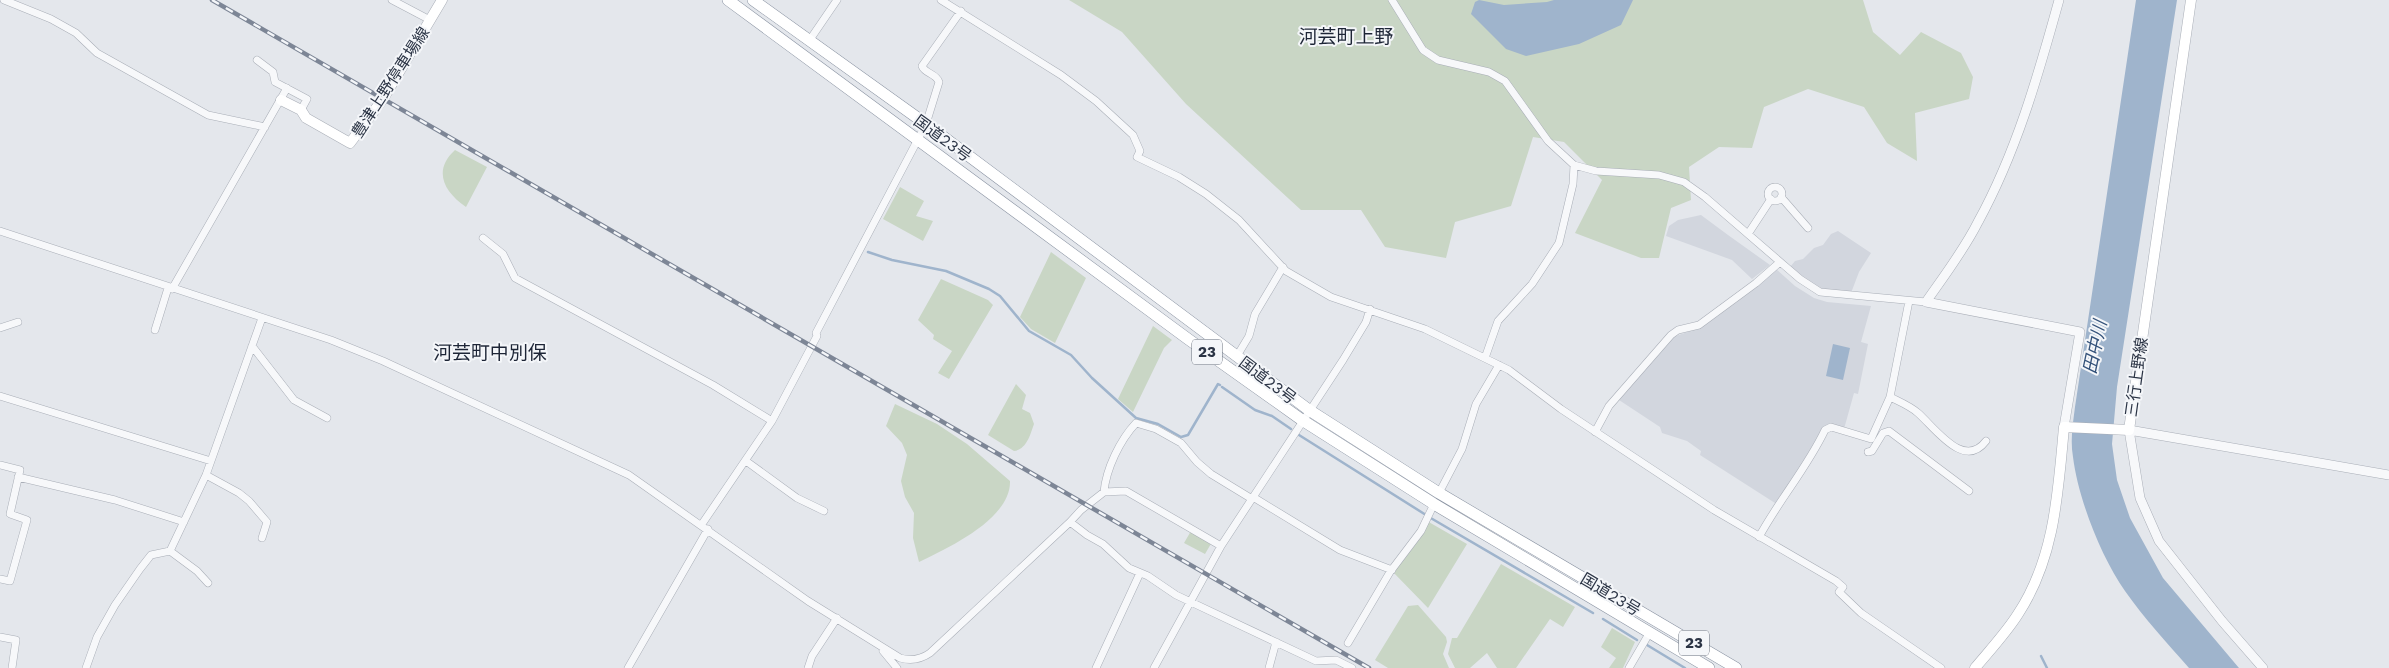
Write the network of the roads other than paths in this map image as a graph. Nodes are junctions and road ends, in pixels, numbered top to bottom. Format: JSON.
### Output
{"nodes":[{"id":1,"x":4,"y":0,"type":"edge"},
{"id":2,"x":392,"y":0,"type":"edge"},
{"id":3,"x":442,"y":0,"type":"edge"},
{"id":4,"x":728,"y":0,"type":"edge"},
{"id":5,"x":753,"y":0,"type":"edge"},
{"id":6,"x":837,"y":0,"type":"edge"},
{"id":7,"x":941,"y":0,"type":"edge"},
{"id":8,"x":1392,"y":0,"type":"edge"},
{"id":9,"x":2059,"y":0,"type":"edge"},
{"id":10,"x":2191,"y":0,"type":"edge"},
{"id":11,"x":961,"y":11,"type":"junction"},
{"id":12,"x":430,"y":20,"type":"junction"},
{"id":13,"x":809,"y":41,"type":"junction"},
{"id":14,"x":257,"y":60,"type":"dead end"},
{"id":15,"x":287,"y":88,"type":"junction"},
{"id":16,"x":281,"y":100,"type":"junction"},
{"id":17,"x":301,"y":110,"type":"junction"},
{"id":18,"x":926,"y":124,"type":"junction"},
{"id":19,"x":265,"y":127,"type":"junction"},
{"id":20,"x":918,"y":139,"type":"junction"},
{"id":21,"x":1574,"y":164,"type":"junction"},
{"id":22,"x":1782,"y":197,"type":"junction"},
{"id":23,"x":1771,"y":199,"type":"junction"},
{"id":24,"x":1808,"y":228,"type":"dead end"},
{"id":25,"x":0,"y":231,"type":"edge"},
{"id":26,"x":1748,"y":234,"type":"junction"},
{"id":27,"x":483,"y":238,"type":"dead end"},
{"id":28,"x":1780,"y":262,"type":"junction"},
{"id":29,"x":1283,"y":267,"type":"junction"},
{"id":30,"x":170,"y":289,"type":"junction"},
{"id":31,"x":1909,"y":301,"type":"junction"},
{"id":32,"x":1926,"y":302,"type":"junction"},
{"id":33,"x":1370,"y":309,"type":"junction"},
{"id":34,"x":262,"y":318,"type":"junction"},
{"id":35,"x":18,"y":322,"type":"dead end"},
{"id":36,"x":0,"y":328,"type":"edge"},
{"id":37,"x":155,"y":330,"type":"dead end"},
{"id":38,"x":252,"y":346,"type":"junction"},
{"id":39,"x":1237,"y":356,"type":"junction"},
{"id":40,"x":1485,"y":358,"type":"junction"},
{"id":41,"x":1499,"y":365,"type":"junction"},
{"id":42,"x":0,"y":396,"type":"edge"},
{"id":43,"x":1890,"y":397,"type":"junction"},
{"id":44,"x":1306,"y":415,"type":"junction"},
{"id":45,"x":327,"y":418,"type":"dead end"},
{"id":46,"x":772,"y":421,"type":"junction"},
{"id":47,"x":2068,"y":427,"type":"junction"},
{"id":48,"x":2124,"y":429,"type":"junction"},
{"id":49,"x":1596,"y":432,"type":"junction"},
{"id":50,"x":1986,"y":440,"type":"dead end"},
{"id":51,"x":1868,"y":452,"type":"dead end"},
{"id":52,"x":211,"y":461,"type":"junction"},
{"id":53,"x":746,"y":461,"type":"junction"},
{"id":54,"x":0,"y":465,"type":"edge"},
{"id":55,"x":206,"y":475,"type":"junction"},
{"id":56,"x":2389,"y":476,"type":"edge"},
{"id":57,"x":18,"y":477,"type":"junction"},
{"id":58,"x":1969,"y":490,"type":"dead end"},
{"id":59,"x":1104,"y":492,"type":"junction"},
{"id":60,"x":1253,"y":498,"type":"junction"},
{"id":61,"x":1436,"y":499,"type":"junction"},
{"id":62,"x":824,"y":511,"type":"dead end"},
{"id":63,"x":184,"y":522,"type":"junction"},
{"id":64,"x":1070,"y":522,"type":"junction"},
{"id":65,"x":705,"y":527,"type":"junction"},
{"id":66,"x":1759,"y":537,"type":"junction"},
{"id":67,"x":262,"y":538,"type":"dead end"},
{"id":68,"x":1221,"y":546,"type":"junction"},
{"id":69,"x":170,"y":550,"type":"junction"},
{"id":70,"x":1392,"y":570,"type":"junction"},
{"id":71,"x":1140,"y":573,"type":"junction"},
{"id":72,"x":0,"y":579,"type":"edge"},
{"id":73,"x":208,"y":582,"type":"dead end"},
{"id":74,"x":1189,"y":602,"type":"junction"},
{"id":75,"x":836,"y":618,"type":"junction"},
{"id":76,"x":1650,"y":632,"type":"junction"},
{"id":77,"x":0,"y":636,"type":"edge"},
{"id":78,"x":1276,"y":642,"type":"junction"},
{"id":79,"x":1348,"y":643,"type":"dead end"},
{"id":80,"x":880,"y":647,"type":"junction"},
{"id":81,"x":12,"y":668,"type":"edge"},
{"id":82,"x":86,"y":668,"type":"edge"},
{"id":83,"x":628,"y":668,"type":"edge"},
{"id":84,"x":808,"y":668,"type":"edge"},
{"id":85,"x":897,"y":668,"type":"edge"},
{"id":86,"x":1096,"y":668,"type":"edge"},
{"id":87,"x":1154,"y":668,"type":"edge"},
{"id":88,"x":1270,"y":668,"type":"edge"},
{"id":89,"x":1352,"y":668,"type":"edge"},
{"id":90,"x":1630,"y":668,"type":"edge"},
{"id":91,"x":1710,"y":668,"type":"edge"},
{"id":92,"x":1736,"y":668,"type":"edge"},
{"id":93,"x":1941,"y":668,"type":"edge"},
{"id":94,"x":1975,"y":668,"type":"edge"},
{"id":95,"x":2263,"y":668,"type":"edge"}],
"edges":[{"from":1,"to":19,"type":"street"},
{"from":2,"to":12,"type":"street"},
{"from":3,"to":12,"type":"main road","name":"豊津上野停車場線"},
{"from":4,"to":20,"type":"highway","name":"国道23号","number":"23"},
{"from":5,"to":13,"type":"highway","name":"国道23号","number":"23"},
{"from":6,"to":13,"type":"street"},
{"from":7,"to":11,"type":"street"},
{"from":8,"to":21,"type":"street"},
{"from":9,"to":32,"type":"street"},
{"from":10,"to":48,"type":"main road","name":"三行上野線"},
{"from":11,"to":18,"type":"street"},
{"from":11,"to":29,"type":"street"},
{"from":12,"to":17,"type":"main road","name":"豊津上野停車場線"},
{"from":13,"to":18,"type":"highway","name":"国道23号","number":"23"},
{"from":14,"to":15,"type":"street"},
{"from":15,"to":16,"type":"street"},
{"from":15,"to":17,"type":"street"},
{"from":16,"to":17,"type":"main road","name":"豊津上野停車場線"},
{"from":16,"to":19,"type":"street"},
{"from":18,"to":20,"type":"street"},
{"from":18,"to":39,"type":"highway","name":"国道23号","number":"23"},
{"from":19,"to":30,"type":"street"},
{"from":20,"to":44,"type":"highway","name":"国道23号","number":"23"},
{"from":20,"to":46,"type":"street"},
{"from":21,"to":26,"type":"street"},
{"from":21,"to":40,"type":"street"},
{"from":22,"to":23,"type":"street"},
{"from":22,"to":23,"type":"street"},
{"from":22,"to":24,"type":"street"},
{"from":23,"to":26,"type":"street"},
{"from":25,"to":30,"type":"street"},
{"from":26,"to":28,"type":"street"},
{"from":27,"to":46,"type":"street"},
{"from":28,"to":31,"type":"street"},
{"from":28,"to":49,"type":"street"},
{"from":29,"to":33,"type":"street"},
{"from":29,"to":39,"type":"street"},
{"from":30,"to":34,"type":"street"},
{"from":30,"to":37,"type":"street"},
{"from":31,"to":32,"type":"street"},
{"from":31,"to":43,"type":"street"},
{"from":32,"to":47,"type":"street"},
{"from":33,"to":40,"type":"street"},
{"from":33,"to":44,"type":"street"},
{"from":34,"to":38,"type":"street"},
{"from":34,"to":65,"type":"street"},
{"from":35,"to":36,"type":"street"},
{"from":38,"to":45,"type":"street"},
{"from":38,"to":52,"type":"street"},
{"from":39,"to":44,"type":"highway","name":"国道23号","number":"23"},
{"from":40,"to":41,"type":"street"},
{"from":41,"to":49,"type":"street"},
{"from":41,"to":61,"type":"street"},
{"from":42,"to":52,"type":"street"},
{"from":43,"to":50,"type":"street"},
{"from":43,"to":66,"type":"street"},
{"from":44,"to":60,"type":"street"},
{"from":44,"to":61,"type":"highway","name":"国道23号","number":"23"},
{"from":46,"to":53,"type":"street"},
{"from":47,"to":48,"type":"main road","name":"三行上野線"},
{"from":47,"to":94,"type":"main road"},
{"from":48,"to":56,"type":"street"},
{"from":48,"to":95,"type":"street"},
{"from":49,"to":66,"type":"street"},
{"from":51,"to":58,"type":"street"},
{"from":52,"to":55,"type":"street"},
{"from":53,"to":62,"type":"street"},
{"from":53,"to":65,"type":"street"},
{"from":54,"to":57,"type":"street"},
{"from":55,"to":63,"type":"street"},
{"from":55,"to":67,"type":"street"},
{"from":57,"to":63,"type":"street"},
{"from":57,"to":72,"type":"street"},
{"from":59,"to":60,"type":"street"},
{"from":59,"to":64,"type":"street"},
{"from":59,"to":68,"type":"street"},
{"from":60,"to":68,"type":"street"},
{"from":60,"to":70,"type":"street"},
{"from":61,"to":70,"type":"street"},
{"from":61,"to":76,"type":"highway","name":"国道23号","number":"23"},
{"from":61,"to":92,"type":"highway","name":"国道23号","number":"23"},
{"from":63,"to":69,"type":"street"},
{"from":64,"to":71,"type":"street"},
{"from":64,"to":80,"type":"street"},
{"from":65,"to":75,"type":"street"},
{"from":65,"to":83,"type":"street"},
{"from":66,"to":93,"type":"street"},
{"from":68,"to":74,"type":"street"},
{"from":69,"to":73,"type":"street"},
{"from":69,"to":82,"type":"street"},
{"from":70,"to":79,"type":"street"},
{"from":71,"to":74,"type":"street"},
{"from":71,"to":86,"type":"street"},
{"from":74,"to":78,"type":"street"},
{"from":74,"to":87,"type":"street"},
{"from":75,"to":80,"type":"street"},
{"from":75,"to":84,"type":"street"},
{"from":76,"to":90,"type":"street"},
{"from":76,"to":91,"type":"highway","name":"国道23号","number":"23"},
{"from":77,"to":81,"type":"street"},
{"from":78,"to":88,"type":"street"},
{"from":78,"to":89,"type":"street"},
{"from":80,"to":85,"type":"street"}]}
